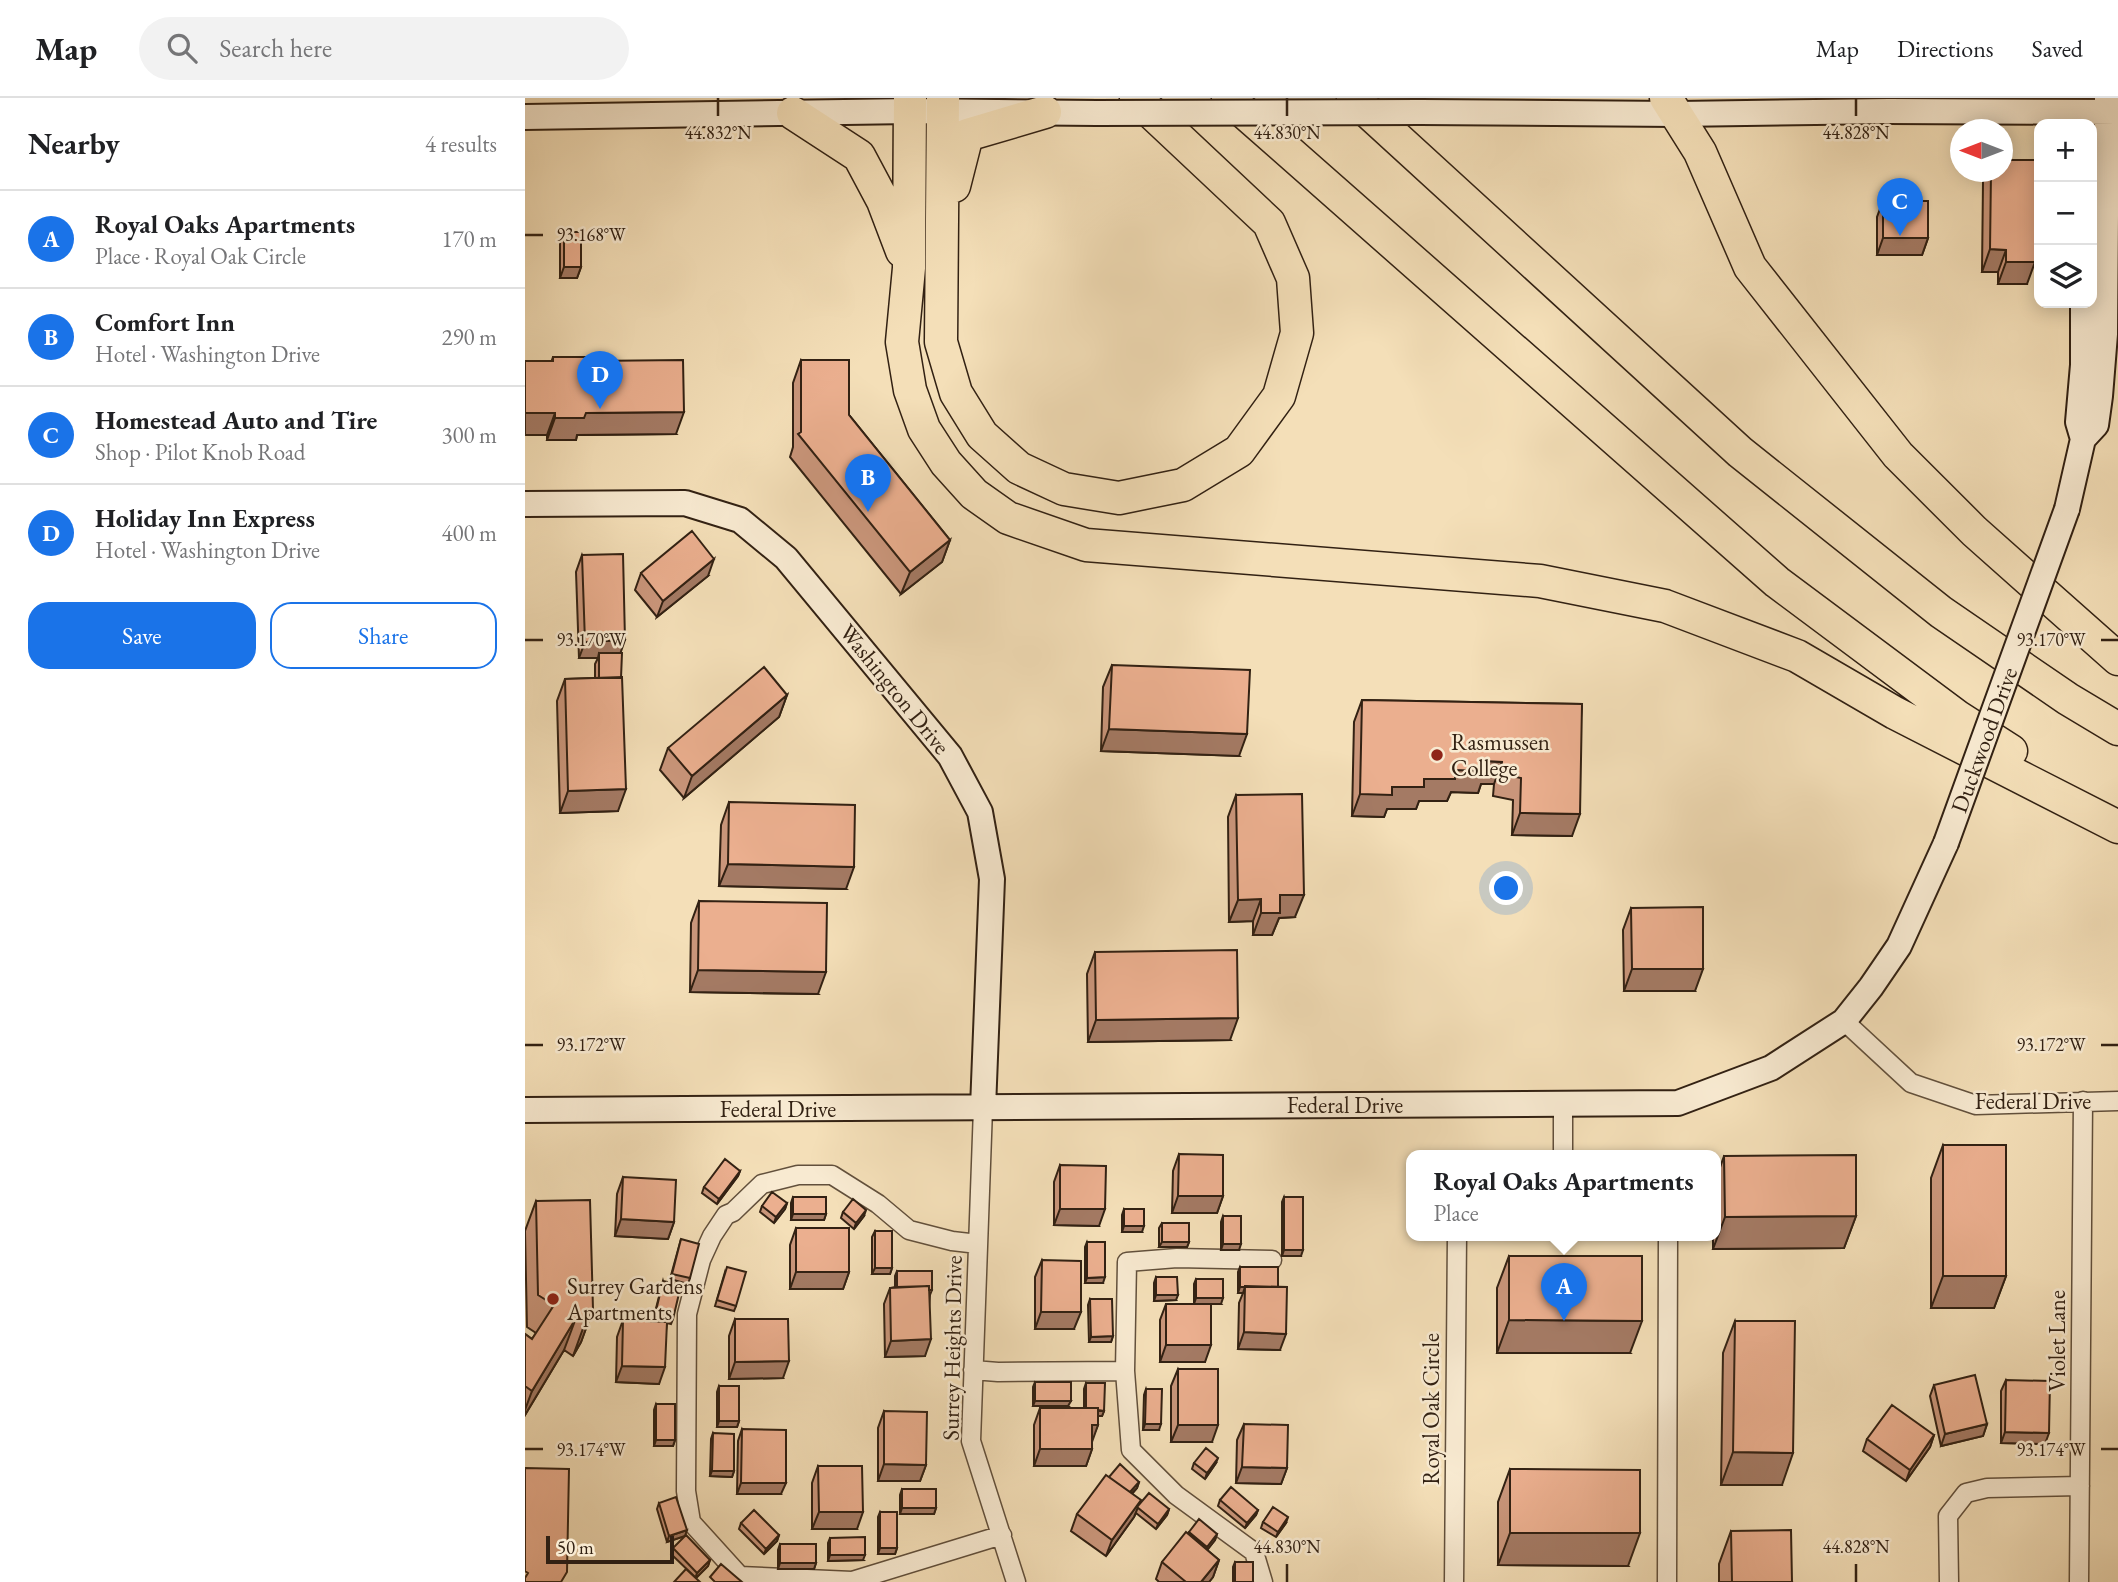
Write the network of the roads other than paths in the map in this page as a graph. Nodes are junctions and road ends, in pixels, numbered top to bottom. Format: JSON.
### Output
{"nodes":[{"id":1,"x":1136,"y":98,"type":"edge"},
{"id":2,"x":1228,"y":98,"type":"edge"},
{"id":3,"x":1353,"y":98,"type":"edge"},
{"id":4,"x":911,"y":105,"type":"edge"},
{"id":5,"x":943,"y":105,"type":"edge"},
{"id":6,"x":1671,"y":106,"type":"edge"},
{"id":7,"x":2111,"y":107,"type":"edge"},
{"id":8,"x":2079,"y":111,"type":"edge"},
{"id":9,"x":1045,"y":112,"type":"junction"},
{"id":10,"x":793,"y":113,"type":"junction"},
{"id":11,"x":525,"y":117,"type":"edge"},
{"id":12,"x":942,"y":231,"type":"junction"},
{"id":13,"x":909,"y":268,"type":"junction"},
{"id":14,"x":2083,"y":308,"type":"edge"},
{"id":15,"x":2105,"y":334,"type":"edge"},
{"id":16,"x":2083,"y":439,"type":"junction"},
{"id":17,"x":525,"y":504,"type":"edge"},
{"id":18,"x":2118,"y":659,"type":"edge"},
{"id":19,"x":2118,"y":729,"type":"edge"},
{"id":20,"x":2118,"y":819,"type":"edge"},
{"id":21,"x":2118,"y":827,"type":"edge"},
{"id":22,"x":1844,"y":1021,"type":"junction"},
{"id":23,"x":2083,"y":1101,"type":"junction"},
{"id":24,"x":2118,"y":1101,"type":"edge"},
{"id":25,"x":1563,"y":1104,"type":"junction"},
{"id":26,"x":983,"y":1108,"type":"junction"},
{"id":27,"x":525,"y":1110,"type":"edge"},
{"id":28,"x":1563,"y":1150,"type":"edge"},
{"id":29,"x":1457,"y":1241,"type":"edge"},
{"id":30,"x":1668,"y":1241,"type":"edge"},
{"id":31,"x":978,"y":1244,"type":"junction"},
{"id":32,"x":1272,"y":1260,"type":"dead end"},
{"id":33,"x":974,"y":1370,"type":"junction"},
{"id":34,"x":1125,"y":1371,"type":"junction"},
{"id":35,"x":2080,"y":1486,"type":"junction"},
{"id":36,"x":1002,"y":1535,"type":"junction"},
{"id":37,"x":1016,"y":1582,"type":"edge"},
{"id":38,"x":1263,"y":1582,"type":"edge"},
{"id":39,"x":1454,"y":1582,"type":"edge"},
{"id":40,"x":1667,"y":1582,"type":"edge"},
{"id":41,"x":1949,"y":1582,"type":"edge"},
{"id":42,"x":2079,"y":1582,"type":"edge"}],
"edges":[{"from":1,"to":12,"type":"highway"},
{"from":2,"to":20,"type":"highway"},
{"from":3,"to":19,"type":"highway"},
{"from":4,"to":5,"type":"street"},
{"from":4,"to":10,"type":"street"},
{"from":4,"to":13,"type":"highway"},
{"from":5,"to":9,"type":"street"},
{"from":5,"to":12,"type":"highway"},
{"from":6,"to":8,"type":"street"},
{"from":6,"to":9,"type":"street","bridge":true},
{"from":6,"to":18,"type":"highway"},
{"from":7,"to":8,"type":"street"},
{"from":7,"to":15,"type":"street","name":"Duckwood Drive"},
{"from":9,"to":12,"type":"highway"},
{"from":10,"to":11,"type":"street"},
{"from":10,"to":13,"type":"highway"},
{"from":13,"to":21,"type":"highway"},
{"from":14,"to":16,"type":"street","name":"Duckwood Drive"},
{"from":15,"to":16,"type":"street","name":"Duckwood Drive"},
{"from":16,"to":22,"type":"street","name":"Duckwood Drive","bridge":true},
{"from":17,"to":26,"type":"street","name":"Washington Drive"},
{"from":22,"to":23,"type":"street","name":"Federal Drive"},
{"from":22,"to":25,"type":"street","name":"Federal Drive"},
{"from":23,"to":24,"type":"street","name":"Federal Drive"},
{"from":23,"to":35,"type":"street","name":"Violet Lane"},
{"from":25,"to":26,"type":"street","name":"Federal Drive"},
{"from":25,"to":28,"type":"street"},
{"from":26,"to":27,"type":"street","name":"Federal Drive"},
{"from":26,"to":31,"type":"street","name":"Surrey Heights Drive"},
{"from":29,"to":39,"type":"street","name":"Royal Oak Circle"},
{"from":30,"to":40,"type":"street"},
{"from":31,"to":33,"type":"street","name":"Surrey Heights Drive"},
{"from":31,"to":36,"type":"street"},
{"from":32,"to":34,"type":"street"},
{"from":33,"to":34,"type":"street"},
{"from":33,"to":36,"type":"street","name":"Surrey Heights Drive"},
{"from":34,"to":38,"type":"street"},
{"from":35,"to":41,"type":"street"},
{"from":35,"to":42,"type":"street","name":"Violet Lane"},
{"from":36,"to":37,"type":"street","name":"Surrey Heights Drive"}]}
